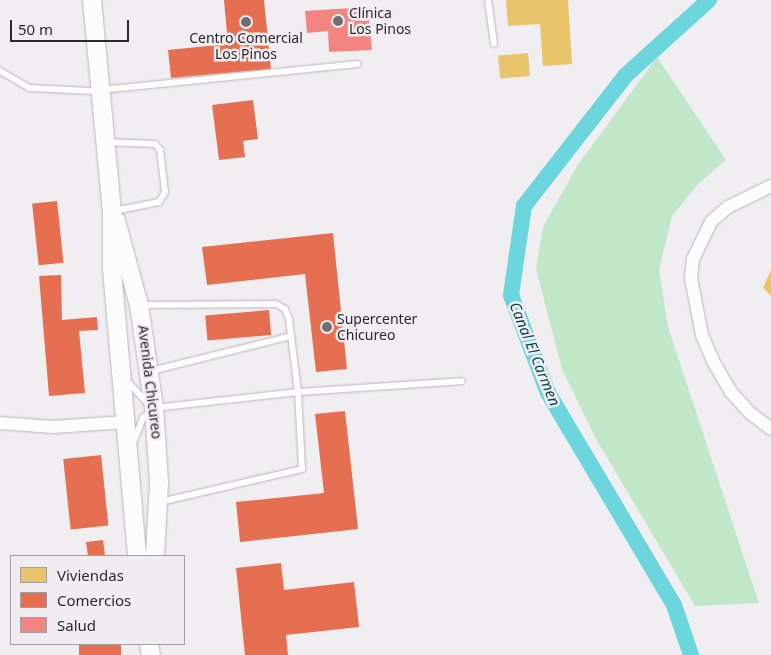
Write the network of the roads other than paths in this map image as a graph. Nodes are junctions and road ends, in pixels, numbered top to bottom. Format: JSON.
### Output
{"nodes":[{"id":1,"x":92,"y":0,"type":"edge"},
{"id":2,"x":488,"y":0,"type":"edge"},
{"id":3,"x":494,"y":44,"type":"dead end"},
{"id":4,"x":358,"y":64,"type":"dead end"},
{"id":5,"x":0,"y":71,"type":"edge"},
{"id":6,"x":100,"y":90,"type":"junction"},
{"id":7,"x":105,"y":142,"type":"junction"},
{"id":8,"x":771,"y":186,"type":"edge"},
{"id":9,"x":112,"y":211,"type":"junction"},
{"id":10,"x":139,"y":305,"type":"junction"},
{"id":11,"x":291,"y":336,"type":"junction"},
{"id":12,"x":150,"y":372,"type":"junction"},
{"id":13,"x":122,"y":374,"type":"junction"},
{"id":14,"x":462,"y":381,"type":"dead end"},
{"id":15,"x":298,"y":392,"type":"junction"},
{"id":16,"x":154,"y":408,"type":"junction"},
{"id":17,"x":126,"y":422,"type":"junction"},
{"id":18,"x":0,"y":423,"type":"edge"},
{"id":19,"x":771,"y":429,"type":"edge"},
{"id":20,"x":128,"y":458,"type":"junction"},
{"id":21,"x":159,"y":503,"type":"junction"},
{"id":22,"x":138,"y":555,"type":"edge"},
{"id":23,"x":155,"y":555,"type":"edge"}],
"edges":[{"from":1,"to":6,"type":"main road","name":"Avenida Chicureo"},
{"from":2,"to":3,"type":"lane"},
{"from":4,"to":6,"type":"lane"},
{"from":5,"to":6,"type":"lane"},
{"from":6,"to":7,"type":"main road","name":"Avenida Chicureo"},
{"from":7,"to":9,"type":"main road","name":"Avenida Chicureo"},
{"from":7,"to":9,"type":"lane"},
{"from":8,"to":19,"type":"street"},
{"from":9,"to":10,"type":"main road","name":"Avenida Chicureo"},
{"from":9,"to":13,"type":"main road","name":"Avenida Chicureo"},
{"from":10,"to":11,"type":"lane"},
{"from":10,"to":12,"type":"main road","name":"Avenida Chicureo"},
{"from":11,"to":12,"type":"lane"},
{"from":11,"to":15,"type":"lane"},
{"from":12,"to":16,"type":"main road","name":"Avenida Chicureo"},
{"from":13,"to":16,"type":"lane"},
{"from":13,"to":17,"type":"main road","name":"Avenida Chicureo"},
{"from":14,"to":15,"type":"lane"},
{"from":15,"to":16,"type":"lane"},
{"from":15,"to":21,"type":"lane"},
{"from":16,"to":20,"type":"lane"},
{"from":16,"to":21,"type":"main road","name":"Avenida Chicureo"},
{"from":17,"to":18,"type":"street"},
{"from":17,"to":20,"type":"main road","name":"Avenida Chicureo"},
{"from":20,"to":22,"type":"main road","name":"Avenida Chicureo"},
{"from":21,"to":23,"type":"main road","name":"Avenida Chicureo"}]}
